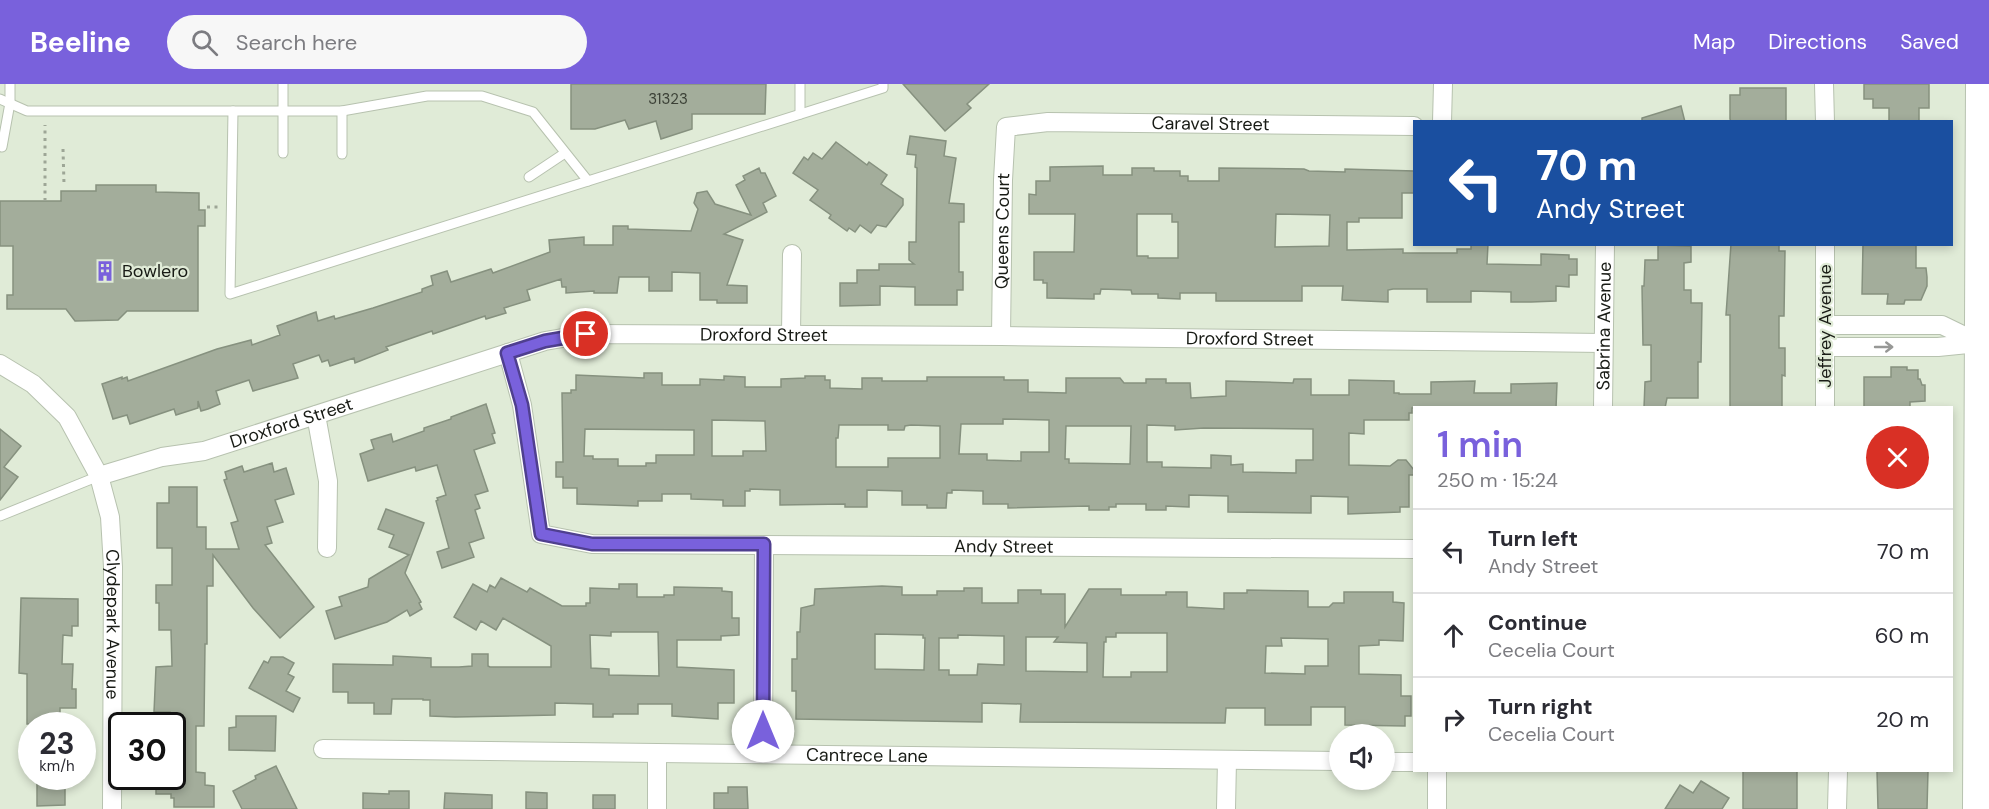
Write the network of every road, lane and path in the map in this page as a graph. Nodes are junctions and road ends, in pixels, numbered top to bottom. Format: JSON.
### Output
{"nodes":[{"id":1,"x":10,"y":84,"type":"edge"},
{"id":2,"x":283,"y":84,"type":"edge"},
{"id":3,"x":800,"y":84,"type":"edge"},
{"id":4,"x":883,"y":84,"type":"edge"},
{"id":5,"x":1443,"y":84,"type":"edge"},
{"id":6,"x":1824,"y":84,"type":"edge"},
{"id":7,"x":1979,"y":84,"type":"edge"},
{"id":8,"x":0,"y":99,"type":"edge"},
{"id":9,"x":10,"y":103,"type":"junction"},
{"id":10,"x":45,"y":111,"type":"junction"},
{"id":11,"x":233,"y":111,"type":"junction"},
{"id":12,"x":283,"y":111,"type":"junction"},
{"id":13,"x":342,"y":111,"type":"junction"},
{"id":14,"x":800,"y":114,"type":"junction"},
{"id":15,"x":1442,"y":120,"type":"edge"},
{"id":16,"x":1825,"y":120,"type":"edge"},
{"id":17,"x":1413,"y":126,"type":"edge"},
{"id":18,"x":1006,"y":128,"type":"joint"},
{"id":19,"x":2,"y":147,"type":"dead end"},
{"id":20,"x":63,"y":149,"type":"dead end"},
{"id":21,"x":283,"y":153,"type":"dead end"},
{"id":22,"x":565,"y":153,"type":"junction"},
{"id":23,"x":342,"y":154,"type":"dead end"},
{"id":24,"x":529,"y":177,"type":"dead end"},
{"id":25,"x":588,"y":181,"type":"junction"},
{"id":26,"x":64,"y":184,"type":"dead end"},
{"id":27,"x":45,"y":201,"type":"dead end"},
{"id":28,"x":1605,"y":246,"type":"edge"},
{"id":29,"x":1825,"y":246,"type":"edge"},
{"id":30,"x":792,"y":254,"type":"dead end"},
{"id":31,"x":1826,"y":325,"type":"junction"},
{"id":32,"x":791,"y":335,"type":"junction"},
{"id":33,"x":1000,"y":336,"type":"junction"},
{"id":34,"x":1983,"y":342,"type":"edge"},
{"id":35,"x":1604,"y":343,"type":"junction"},
{"id":36,"x":1826,"y":347,"type":"junction"},
{"id":37,"x":507,"y":353,"type":"junction"},
{"id":38,"x":0,"y":364,"type":"edge"},
{"id":39,"x":1603,"y":406,"type":"edge"},
{"id":40,"x":1825,"y":406,"type":"edge"},
{"id":41,"x":316,"y":415,"type":"junction"},
{"id":42,"x":99,"y":476,"type":"junction"},
{"id":43,"x":0,"y":516,"type":"edge"},
{"id":44,"x":764,"y":544,"type":"junction"},
{"id":45,"x":327,"y":548,"type":"dead end"},
{"id":46,"x":1413,"y":549,"type":"edge"},
{"id":47,"x":322,"y":749,"type":"dead end"},
{"id":48,"x":657,"y":753,"type":"junction"},
{"id":49,"x":763,"y":754,"type":"junction"},
{"id":50,"x":1227,"y":760,"type":"junction"},
{"id":51,"x":1329,"y":761,"type":"edge"},
{"id":52,"x":1983,"y":761,"type":"edge"},
{"id":53,"x":1395,"y":762,"type":"edge"},
{"id":54,"x":1413,"y":762,"type":"edge"},
{"id":55,"x":1437,"y":772,"type":"edge"},
{"id":56,"x":1838,"y":772,"type":"edge"},
{"id":57,"x":112,"y":809,"type":"edge"},
{"id":58,"x":657,"y":809,"type":"edge"},
{"id":59,"x":1226,"y":809,"type":"edge"},
{"id":60,"x":1437,"y":809,"type":"edge"},
{"id":61,"x":1838,"y":809,"type":"edge"},
{"id":62,"x":1976,"y":809,"type":"edge"}],
"edges":[{"from":1,"to":9,"type":"lane"},
{"from":2,"to":12,"type":"lane"},
{"from":3,"to":14,"type":"lane"},
{"from":4,"to":14,"type":"lane"},
{"from":5,"to":15,"type":"street"},
{"from":6,"to":16,"type":"street"},
{"from":7,"to":34,"type":"street"},
{"from":8,"to":9,"type":"lane"},
{"from":9,"to":10,"type":"lane"},
{"from":9,"to":19,"type":"lane"},
{"from":10,"to":11,"type":"lane"},
{"from":10,"to":27,"type":"path"},
{"from":11,"to":12,"type":"lane"},
{"from":11,"to":25,"type":"lane"},
{"from":12,"to":13,"type":"lane"},
{"from":12,"to":21,"type":"lane"},
{"from":13,"to":22,"type":"lane"},
{"from":13,"to":23,"type":"lane"},
{"from":14,"to":25,"type":"lane"},
{"from":17,"to":18,"type":"street","name":"Caravel Street"},
{"from":18,"to":33,"type":"street","name":"Queens Court"},
{"from":20,"to":26,"type":"path"},
{"from":22,"to":24,"type":"lane"},
{"from":22,"to":25,"type":"lane"},
{"from":28,"to":35,"type":"street","name":"Sabrina Avenue"},
{"from":29,"to":31,"type":"street","name":"Jeffrey Avenue"},
{"from":30,"to":32,"type":"street"},
{"from":31,"to":34,"type":"street"},
{"from":31,"to":36,"type":"street","name":"Jeffrey Avenue"},
{"from":32,"to":33,"type":"street","name":"Droxford Street"},
{"from":32,"to":37,"type":"street","name":"Droxford Street"},
{"from":33,"to":35,"type":"street","name":"Droxford Street"},
{"from":36,"to":34,"type":"street","one_way":true},
{"from":34,"to":52,"type":"street"},
{"from":35,"to":39,"type":"street","name":"Sabrina Avenue"},
{"from":36,"to":40,"type":"street","name":"Jeffrey Avenue"},
{"from":37,"to":41,"type":"street","name":"Droxford Street"},
{"from":37,"to":44,"type":"street","name":"Andy Street"},
{"from":38,"to":42,"type":"street"},
{"from":41,"to":42,"type":"street","name":"Droxford Street"},
{"from":41,"to":45,"type":"street"},
{"from":42,"to":43,"type":"lane"},
{"from":42,"to":57,"type":"street","name":"Clydepark Avenue"},
{"from":44,"to":46,"type":"street","name":"Andy Street"},
{"from":44,"to":49,"type":"street"},
{"from":47,"to":48,"type":"street","name":"Cantrece Lane"},
{"from":48,"to":49,"type":"street","name":"Cantrece Lane"},
{"from":48,"to":58,"type":"street"},
{"from":49,"to":50,"type":"street","name":"Cantrece Lane"},
{"from":50,"to":51,"type":"street","name":"Cantrece Lane"},
{"from":50,"to":59,"type":"street"},
{"from":52,"to":62,"type":"street"},
{"from":53,"to":54,"type":"street"},
{"from":55,"to":60,"type":"street"},
{"from":56,"to":61,"type":"street"}]}
